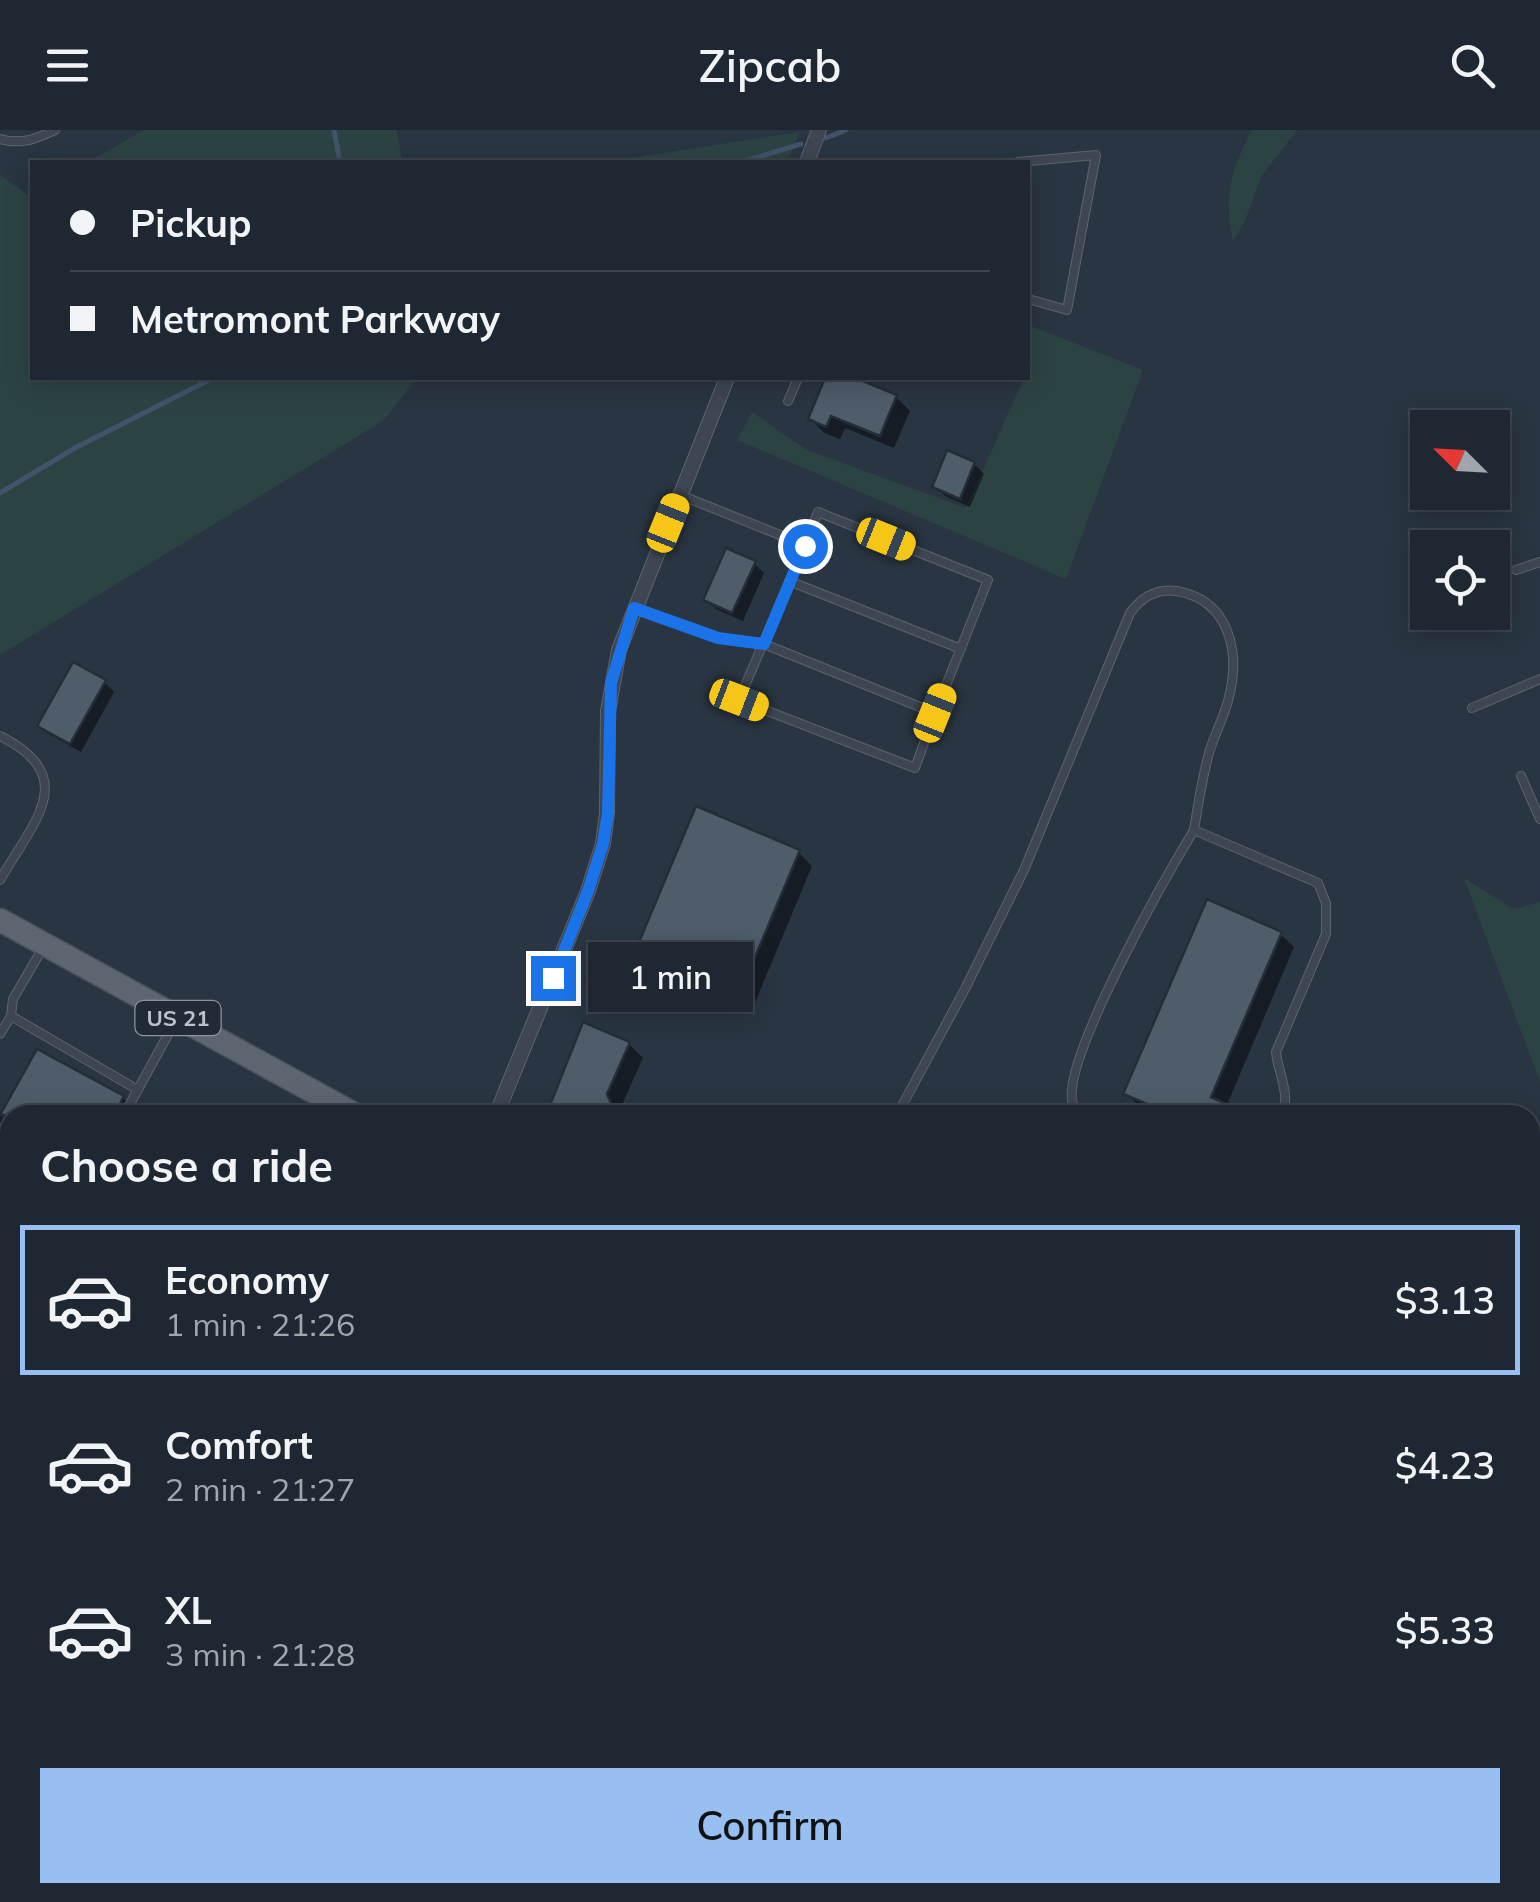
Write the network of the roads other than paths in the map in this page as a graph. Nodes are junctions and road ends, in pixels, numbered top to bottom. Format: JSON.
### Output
{"nodes":[{"id":1,"x":55,"y":130,"type":"edge"},
{"id":2,"x":819,"y":130,"type":"edge"},
{"id":3,"x":0,"y":139,"type":"edge"},
{"id":4,"x":809,"y":160,"type":"edge"},
{"id":5,"x":1030,"y":161,"type":"edge"},
{"id":6,"x":1030,"y":301,"type":"edge"},
{"id":7,"x":726,"y":380,"type":"edge"},
{"id":8,"x":797,"y":380,"type":"edge"},
{"id":9,"x":788,"y":401,"type":"dead end"},
{"id":10,"x":680,"y":495,"type":"junction"},
{"id":11,"x":805,"y":546,"type":"junction"},
{"id":12,"x":1540,"y":562,"type":"edge"},
{"id":13,"x":1516,"y":570,"type":"dead end"},
{"id":14,"x":789,"y":581,"type":"junction"},
{"id":15,"x":634,"y":608,"type":"junction"},
{"id":16,"x":764,"y":644,"type":"junction"},
{"id":17,"x":961,"y":648,"type":"junction"},
{"id":18,"x":1540,"y":679,"type":"edge"},
{"id":19,"x":1472,"y":708,"type":"dead end"},
{"id":20,"x":935,"y":713,"type":"junction"},
{"id":21,"x":0,"y":736,"type":"edge"},
{"id":22,"x":1521,"y":776,"type":"dead end"},
{"id":23,"x":1540,"y":819,"type":"edge"},
{"id":24,"x":1194,"y":830,"type":"junction"},
{"id":25,"x":0,"y":880,"type":"edge"},
{"id":26,"x":0,"y":920,"type":"edge"},
{"id":27,"x":44,"y":944,"type":"junction"},
{"id":28,"x":11,"y":1016,"type":"junction"},
{"id":29,"x":178,"y":1018,"type":"junction"},
{"id":30,"x":0,"y":1034,"type":"edge"},
{"id":31,"x":138,"y":1090,"type":"junction"},
{"id":32,"x":130,"y":1105,"type":"edge"},
{"id":33,"x":338,"y":1105,"type":"edge"},
{"id":34,"x":500,"y":1105,"type":"edge"},
{"id":35,"x":901,"y":1105,"type":"edge"},
{"id":36,"x":1073,"y":1105,"type":"edge"},
{"id":37,"x":1286,"y":1105,"type":"edge"}],
"edges":[{"from":1,"to":3,"type":"lane"},
{"from":2,"to":4,"type":"street"},
{"from":5,"to":6,"type":"lane"},
{"from":7,"to":10,"type":"street"},
{"from":8,"to":9,"type":"lane"},
{"from":10,"to":11,"type":"lane"},
{"from":10,"to":15,"type":"street"},
{"from":11,"to":14,"type":"lane"},
{"from":11,"to":17,"type":"lane"},
{"from":12,"to":13,"type":"lane"},
{"from":14,"to":16,"type":"lane"},
{"from":14,"to":17,"type":"lane"},
{"from":15,"to":16,"type":"lane"},
{"from":15,"to":34,"type":"street"},
{"from":16,"to":20,"type":"lane"},
{"from":16,"to":20,"type":"lane"},
{"from":17,"to":20,"type":"lane"},
{"from":18,"to":19,"type":"lane"},
{"from":21,"to":25,"type":"lane"},
{"from":22,"to":23,"type":"lane"},
{"from":24,"to":35,"type":"lane"},
{"from":24,"to":36,"type":"lane"},
{"from":24,"to":37,"type":"lane"},
{"from":26,"to":27,"type":"main road","number":"US 21"},
{"from":27,"to":28,"type":"lane"},
{"from":27,"to":29,"type":"main road","number":"US 21"},
{"from":28,"to":30,"type":"lane"},
{"from":28,"to":31,"type":"lane"},
{"from":29,"to":31,"type":"lane"},
{"from":29,"to":33,"type":"main road","number":"US 21"},
{"from":31,"to":32,"type":"lane"}]}
